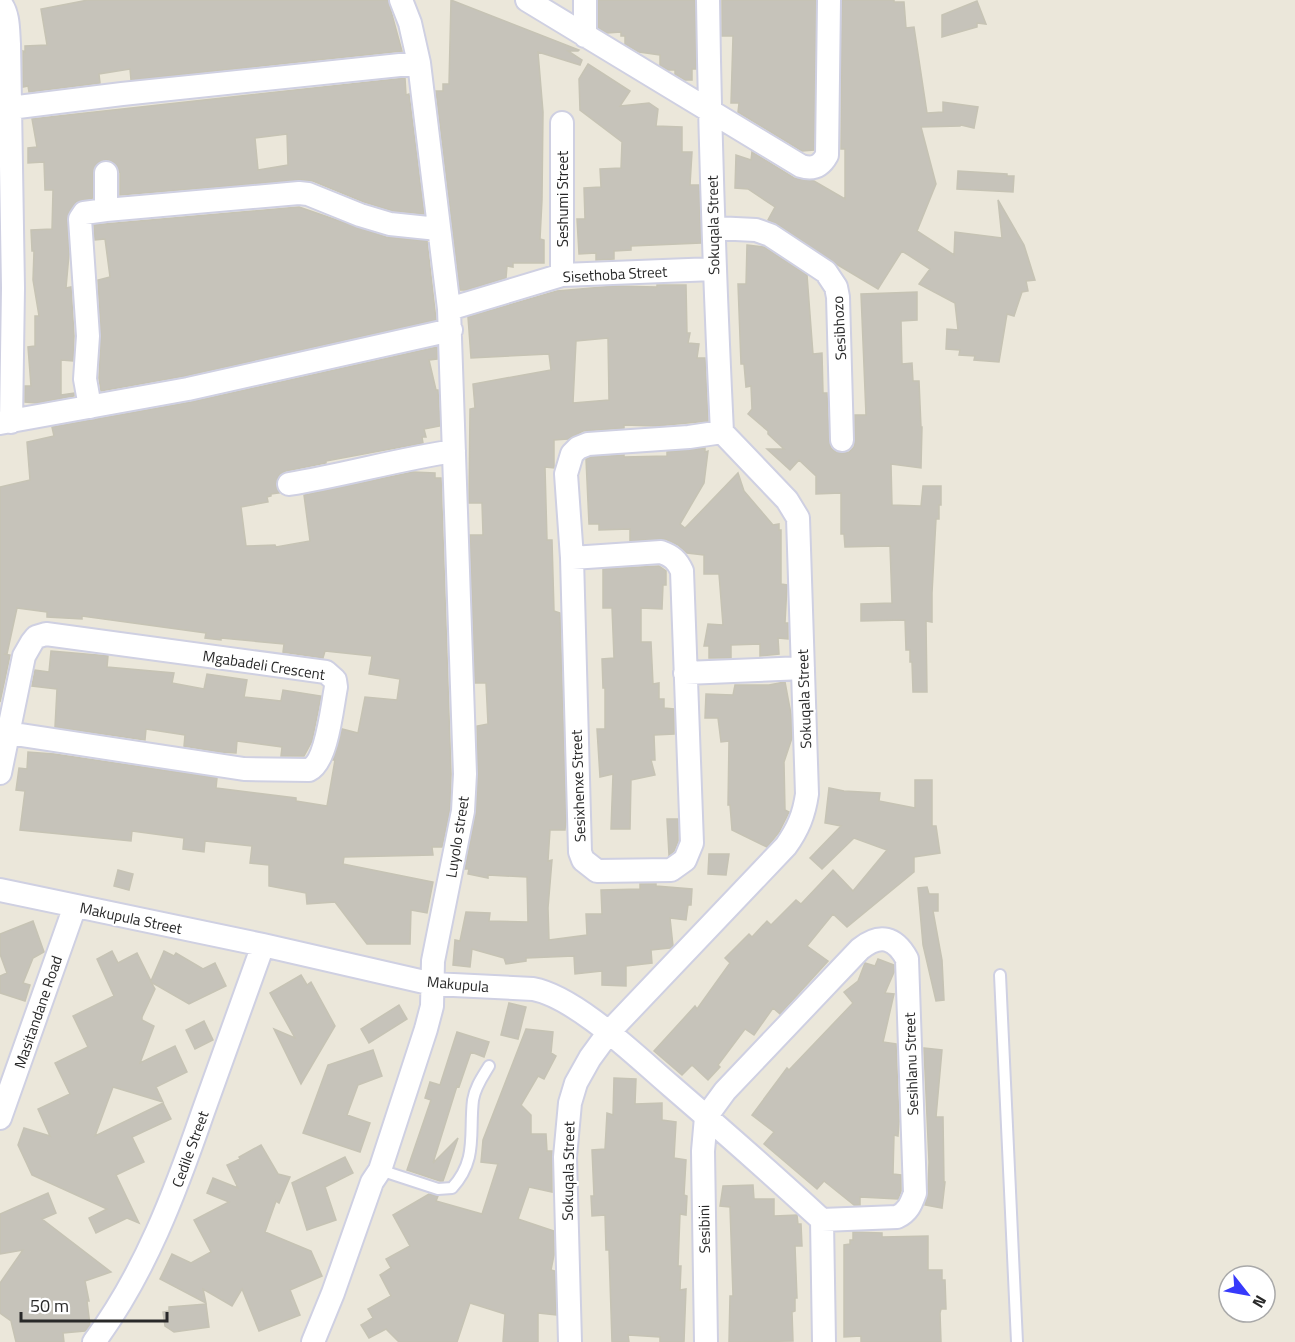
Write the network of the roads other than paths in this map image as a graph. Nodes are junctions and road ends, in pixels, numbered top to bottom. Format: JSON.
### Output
{"nodes":[{"id":1,"x":401,"y":0,"type":"edge"},
{"id":2,"x":527,"y":0,"type":"edge"},
{"id":3,"x":585,"y":0,"type":"edge"},
{"id":4,"x":708,"y":0,"type":"edge"},
{"id":5,"x":829,"y":0,"type":"edge"},
{"id":6,"x":0,"y":3,"type":"edge"},
{"id":7,"x":585,"y":36,"type":"junction"},
{"id":8,"x":420,"y":63,"type":"junction"},
{"id":9,"x":10,"y":108,"type":"junction"},
{"id":10,"x":709,"y":111,"type":"junction"},
{"id":11,"x":562,"y":123,"type":"dead end"},
{"id":12,"x":106,"y":173,"type":"dead end"},
{"id":13,"x":106,"y":210,"type":"junction"},
{"id":14,"x":715,"y":228,"type":"junction"},
{"id":15,"x":438,"y":229,"type":"junction"},
{"id":16,"x":714,"y":269,"type":"junction"},
{"id":17,"x":562,"y":275,"type":"junction"},
{"id":18,"x":450,"y":320,"type":"junction"},
{"id":19,"x":90,"y":408,"type":"junction"},
{"id":20,"x":5,"y":422,"type":"edge"},
{"id":21,"x":722,"y":432,"type":"junction"},
{"id":22,"x":842,"y":440,"type":"dead end"},
{"id":23,"x":454,"y":451,"type":"junction"},
{"id":24,"x":289,"y":483,"type":"dead end"},
{"id":25,"x":572,"y":558,"type":"junction"},
{"id":26,"x":803,"y":668,"type":"junction"},
{"id":27,"x":685,"y":673,"type":"junction"},
{"id":28,"x":8,"y":733,"type":"junction"},
{"id":29,"x":0,"y":773,"type":"edge"},
{"id":30,"x":0,"y":890,"type":"edge"},
{"id":31,"x":75,"y":906,"type":"junction"},
{"id":32,"x":263,"y":945,"type":"junction"},
{"id":33,"x":1000,"y":975,"type":"dead end"},
{"id":34,"x":433,"y":984,"type":"junction"},
{"id":35,"x":609,"y":1032,"type":"junction"},
{"id":36,"x":489,"y":1066,"type":"dead end"},
{"id":37,"x":706,"y":1116,"type":"junction"},
{"id":38,"x":0,"y":1118,"type":"edge"},
{"id":39,"x":380,"y":1170,"type":"junction"},
{"id":40,"x":822,"y":1220,"type":"junction"},
{"id":41,"x":94,"y":1342,"type":"edge"},
{"id":42,"x":313,"y":1342,"type":"edge"},
{"id":43,"x":570,"y":1342,"type":"edge"},
{"id":44,"x":706,"y":1342,"type":"edge"},
{"id":45,"x":824,"y":1342,"type":"edge"},
{"id":46,"x":1017,"y":1342,"type":"edge"}],
"edges":[{"from":1,"to":8,"type":"street","name":"Luyolo street"},
{"from":2,"to":7,"type":"street"},
{"from":3,"to":7,"type":"street"},
{"from":4,"to":10,"type":"street","name":"Sokuqala Street"},
{"from":5,"to":10,"type":"street"},
{"from":6,"to":9,"type":"street"},
{"from":7,"to":10,"type":"street"},
{"from":8,"to":9,"type":"street"},
{"from":8,"to":15,"type":"street","name":"Luyolo street"},
{"from":9,"to":20,"type":"street"},
{"from":10,"to":14,"type":"street","name":"Sokuqala Street"},
{"from":11,"to":17,"type":"street","name":"Seshumi Street"},
{"from":12,"to":13,"type":"street"},
{"from":13,"to":15,"type":"street"},
{"from":13,"to":19,"type":"street"},
{"from":14,"to":16,"type":"street","name":"Sokuqala Street"},
{"from":14,"to":22,"type":"street","name":"Sesibhozo"},
{"from":15,"to":18,"type":"street","name":"Luyolo street"},
{"from":16,"to":17,"type":"street","name":"Sisethoba Street"},
{"from":16,"to":21,"type":"street","name":"Sokuqala Street"},
{"from":17,"to":18,"type":"street","name":"Sisethoba Street"},
{"from":18,"to":19,"type":"street","name":"Sisethoba Street"},
{"from":18,"to":23,"type":"street","name":"Luyolo street"},
{"from":19,"to":20,"type":"street","name":"Sisethoba Street"},
{"from":21,"to":25,"type":"street","name":"Sesixhenxe Street"},
{"from":21,"to":26,"type":"street","name":"Sokuqala Street"},
{"from":23,"to":24,"type":"street"},
{"from":23,"to":34,"type":"street","name":"Luyolo street"},
{"from":25,"to":27,"type":"street","name":"Sesixhenxe Street"},
{"from":25,"to":27,"type":"street","name":"Sesixhenxe Street"},
{"from":26,"to":27,"type":"street"},
{"from":26,"to":35,"type":"street","name":"Sokuqala Street"},
{"from":28,"to":28,"type":"street","name":"Mgabadeli Crescent"},
{"from":28,"to":29,"type":"street","name":"Mgabadeli Crescent"},
{"from":30,"to":31,"type":"street","name":"Makupula Street"},
{"from":31,"to":32,"type":"street","name":"Makupula Street"},
{"from":31,"to":38,"type":"street","name":"Masitandane Road"},
{"from":32,"to":34,"type":"street","name":"Makupula"},
{"from":32,"to":41,"type":"street","name":"Cedile Street"},
{"from":33,"to":46,"type":"lane"},
{"from":34,"to":35,"type":"street","name":"Makupula"},
{"from":34,"to":39,"type":"street","name":"Luyolo street"},
{"from":35,"to":37,"type":"street"},
{"from":35,"to":43,"type":"street","name":"Sokuqala Street"},
{"from":36,"to":39,"type":"lane"},
{"from":37,"to":40,"type":"street"},
{"from":37,"to":40,"type":"street","name":"Sesihlanu Street"},
{"from":37,"to":44,"type":"street","name":"Sesibini"},
{"from":39,"to":42,"type":"street","name":"Luyolo street"},
{"from":40,"to":45,"type":"street"}]}
